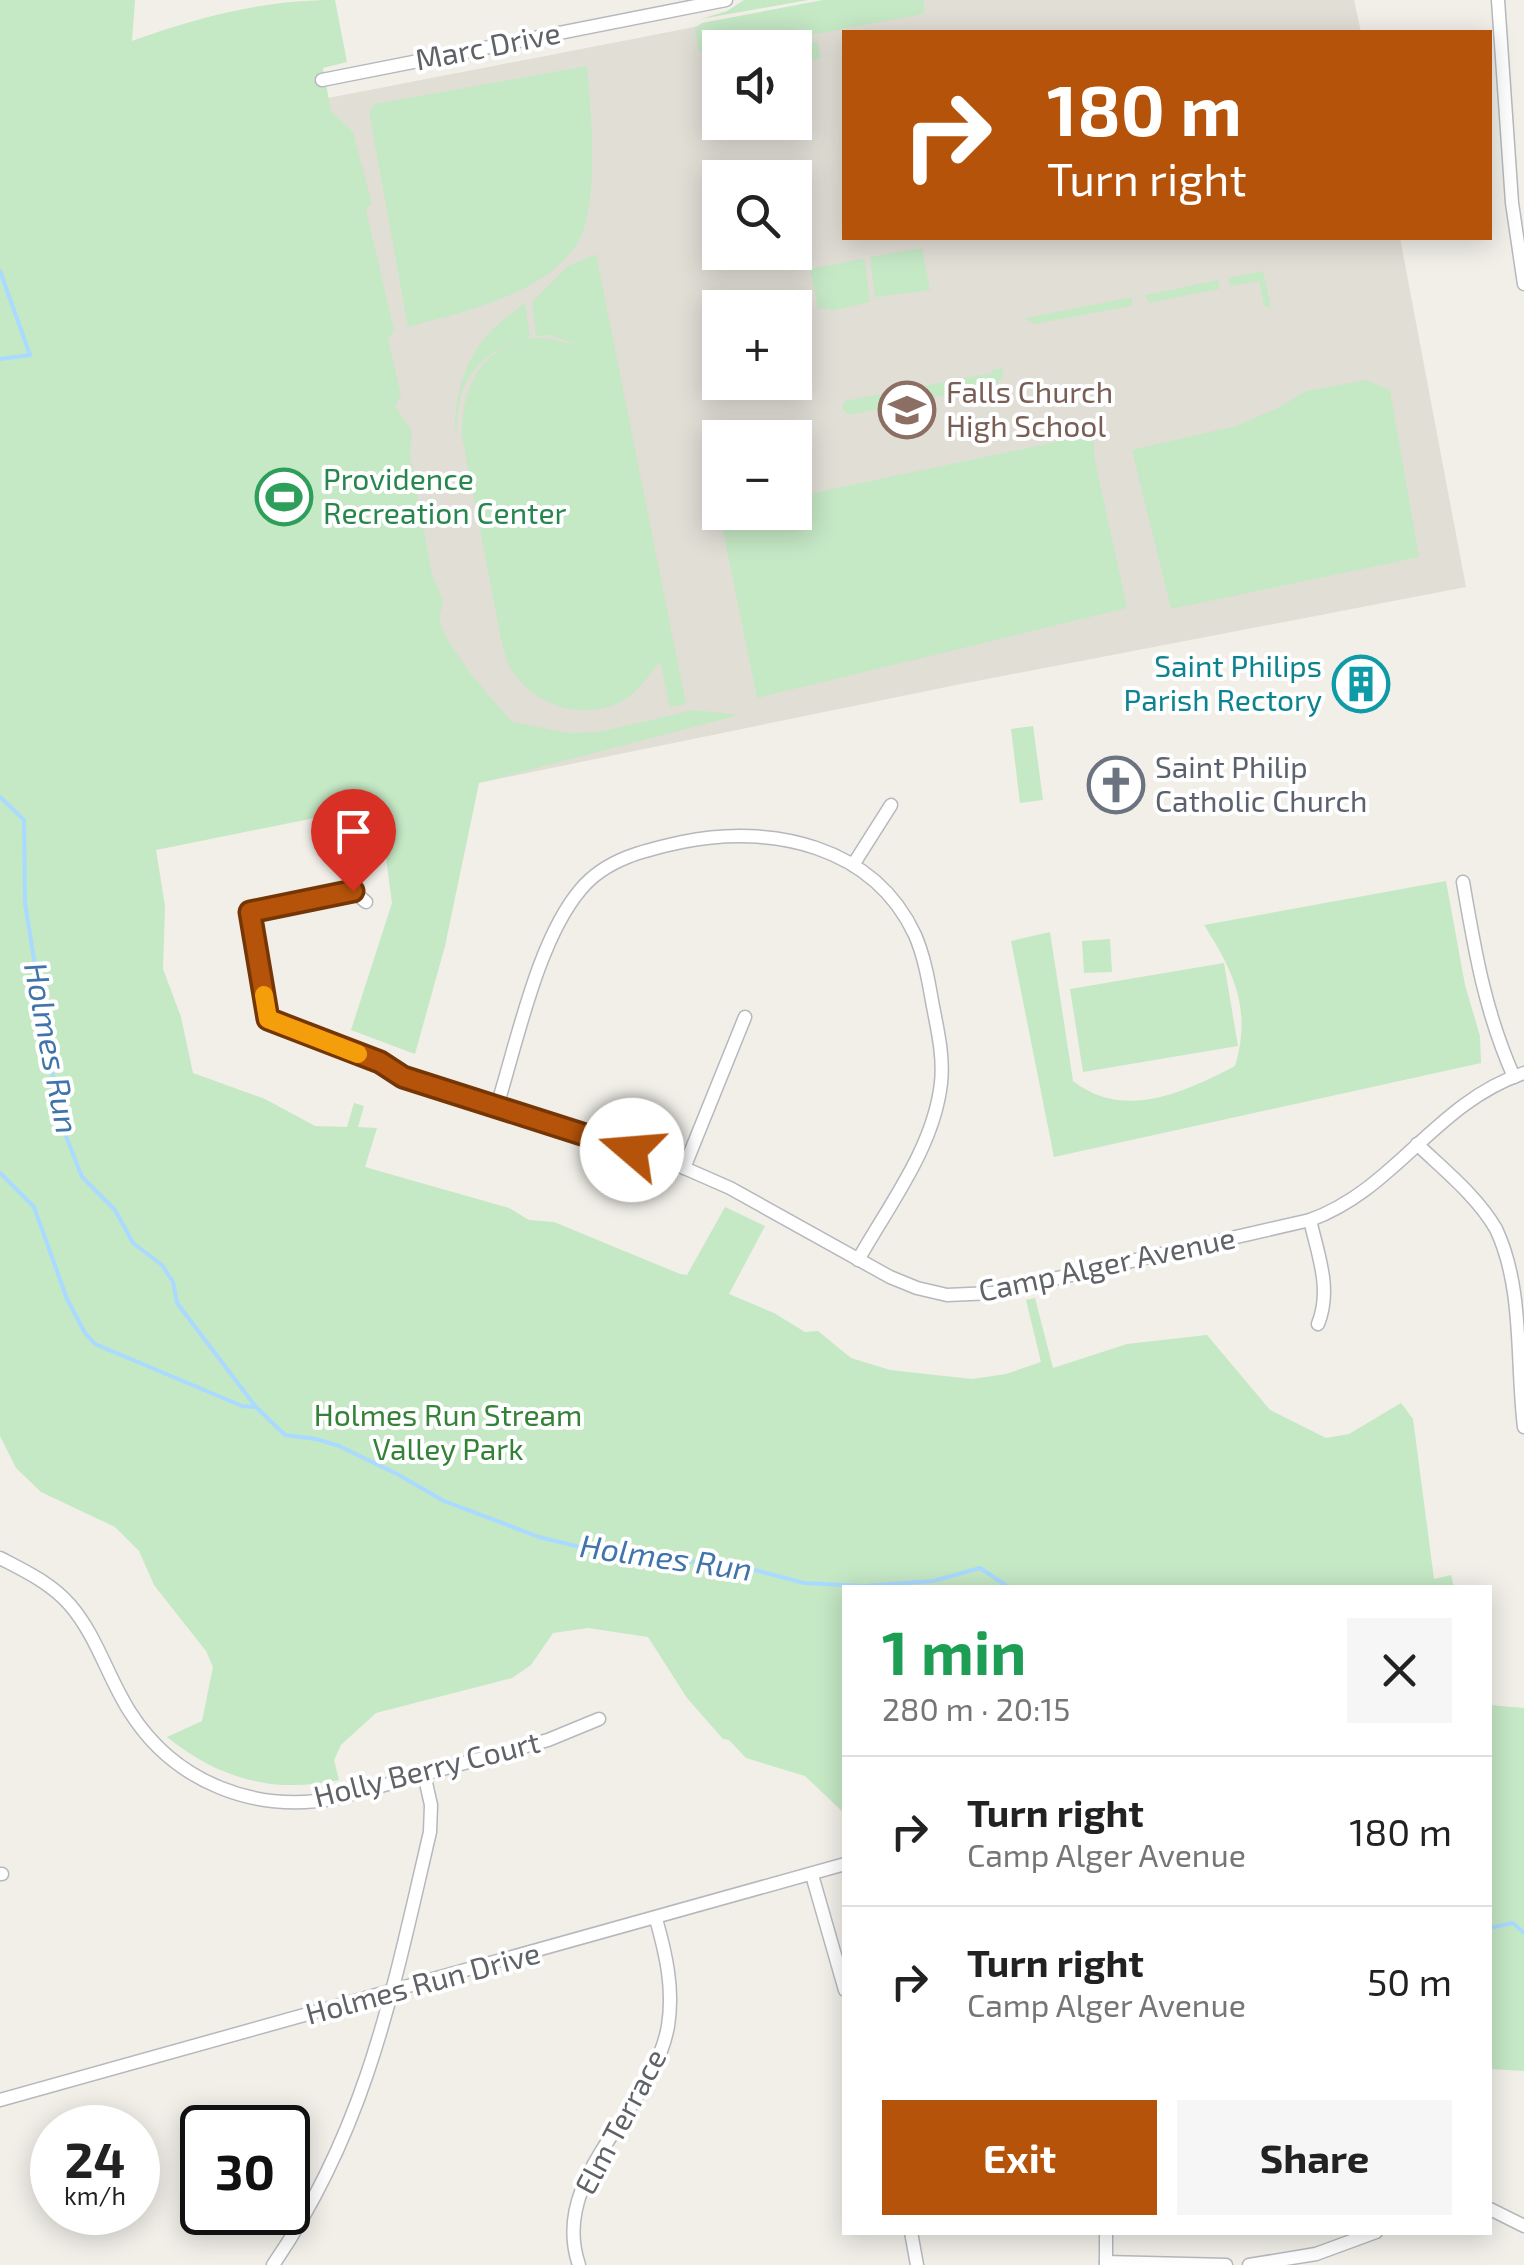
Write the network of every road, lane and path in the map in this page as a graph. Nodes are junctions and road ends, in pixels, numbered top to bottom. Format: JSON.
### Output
{"nodes":[{"id":1,"x":726,"y":0,"type":"edge"},
{"id":2,"x":1498,"y":0,"type":"edge"},
{"id":3,"x":672,"y":6,"type":"edge"},
{"id":4,"x":322,"y":80,"type":"dead end"},
{"id":5,"x":1524,"y":129,"type":"edge"},
{"id":6,"x":1507,"y":130,"type":"junction"},
{"id":7,"x":1524,"y":284,"type":"edge"},
{"id":8,"x":892,"y":805,"type":"dead end"},
{"id":9,"x":853,"y":865,"type":"junction"},
{"id":10,"x":1464,"y":882,"type":"dead end"},
{"id":11,"x":366,"y":902,"type":"dead end"},
{"id":12,"x":745,"y":1018,"type":"dead end"},
{"id":13,"x":1519,"y":1075,"type":"edge"},
{"id":14,"x":496,"y":1106,"type":"junction"},
{"id":15,"x":1417,"y":1144,"type":"junction"},
{"id":16,"x":684,"y":1168,"type":"junction"},
{"id":17,"x":1310,"y":1220,"type":"junction"},
{"id":18,"x":858,"y":1260,"type":"junction"},
{"id":19,"x":1318,"y":1324,"type":"dead end"},
{"id":20,"x":1524,"y":1427,"type":"edge"},
{"id":21,"x":0,"y":1558,"type":"edge"},
{"id":22,"x":600,"y":1718,"type":"dead end"},
{"id":23,"x":424,"y":1774,"type":"junction"},
{"id":24,"x":842,"y":1865,"type":"edge"},
{"id":25,"x":812,"y":1875,"type":"junction"},
{"id":26,"x":656,"y":1919,"type":"junction"},
{"id":27,"x":842,"y":1980,"type":"edge"},
{"id":28,"x":394,"y":1991,"type":"junction"},
{"id":29,"x":0,"y":2100,"type":"edge"},
{"id":30,"x":1492,"y":2210,"type":"edge"},
{"id":31,"x":1524,"y":2226,"type":"edge"},
{"id":32,"x":911,"y":2235,"type":"edge"},
{"id":33,"x":1106,"y":2235,"type":"edge"},
{"id":34,"x":1368,"y":2235,"type":"edge"},
{"id":35,"x":1298,"y":2262,"type":"edge"},
{"id":36,"x":1106,"y":2263,"type":"edge"},
{"id":37,"x":272,"y":2265,"type":"edge"},
{"id":38,"x":579,"y":2265,"type":"edge"},
{"id":39,"x":917,"y":2265,"type":"edge"},
{"id":40,"x":1226,"y":2265,"type":"edge"},
{"id":41,"x":1250,"y":2265,"type":"edge"}],
"edges":[{"from":1,"to":3,"type":"street","name":"Marc Drive"},
{"from":2,"to":6,"type":"street"},
{"from":3,"to":4,"type":"street","name":"Marc Drive"},
{"from":5,"to":6,"type":"street"},
{"from":6,"to":7,"type":"street"},
{"from":8,"to":9,"type":"street"},
{"from":9,"to":14,"type":"street"},
{"from":9,"to":18,"type":"street"},
{"from":10,"to":13,"type":"street"},
{"from":11,"to":14,"type":"street","name":"Camp Alger Avenue"},
{"from":12,"to":16,"type":"street"},
{"from":13,"to":15,"type":"street","name":"Camp Alger Avenue"},
{"from":14,"to":16,"type":"street","name":"Camp Alger Avenue"},
{"from":15,"to":17,"type":"street","name":"Camp Alger Avenue"},
{"from":15,"to":20,"type":"street"},
{"from":16,"to":18,"type":"street","name":"Camp Alger Avenue"},
{"from":17,"to":18,"type":"street","name":"Camp Alger Avenue"},
{"from":17,"to":19,"type":"street"},
{"from":21,"to":23,"type":"street","name":"Holly Berry Court"},
{"from":22,"to":23,"type":"street","name":"Holly Berry Court"},
{"from":23,"to":28,"type":"street"},
{"from":24,"to":25,"type":"street","name":"Holmes Run Drive"},
{"from":25,"to":26,"type":"street","name":"Holmes Run Drive"},
{"from":25,"to":27,"type":"street"},
{"from":26,"to":28,"type":"street","name":"Holmes Run Drive"},
{"from":26,"to":38,"type":"street","name":"Elm Terrace"},
{"from":28,"to":29,"type":"street","name":"Holmes Run Drive"},
{"from":28,"to":37,"type":"street"},
{"from":30,"to":31,"type":"street"},
{"from":32,"to":39,"type":"street"},
{"from":33,"to":36,"type":"street"},
{"from":34,"to":35,"type":"street"},
{"from":35,"to":41,"type":"street"},
{"from":36,"to":40,"type":"street"}]}
